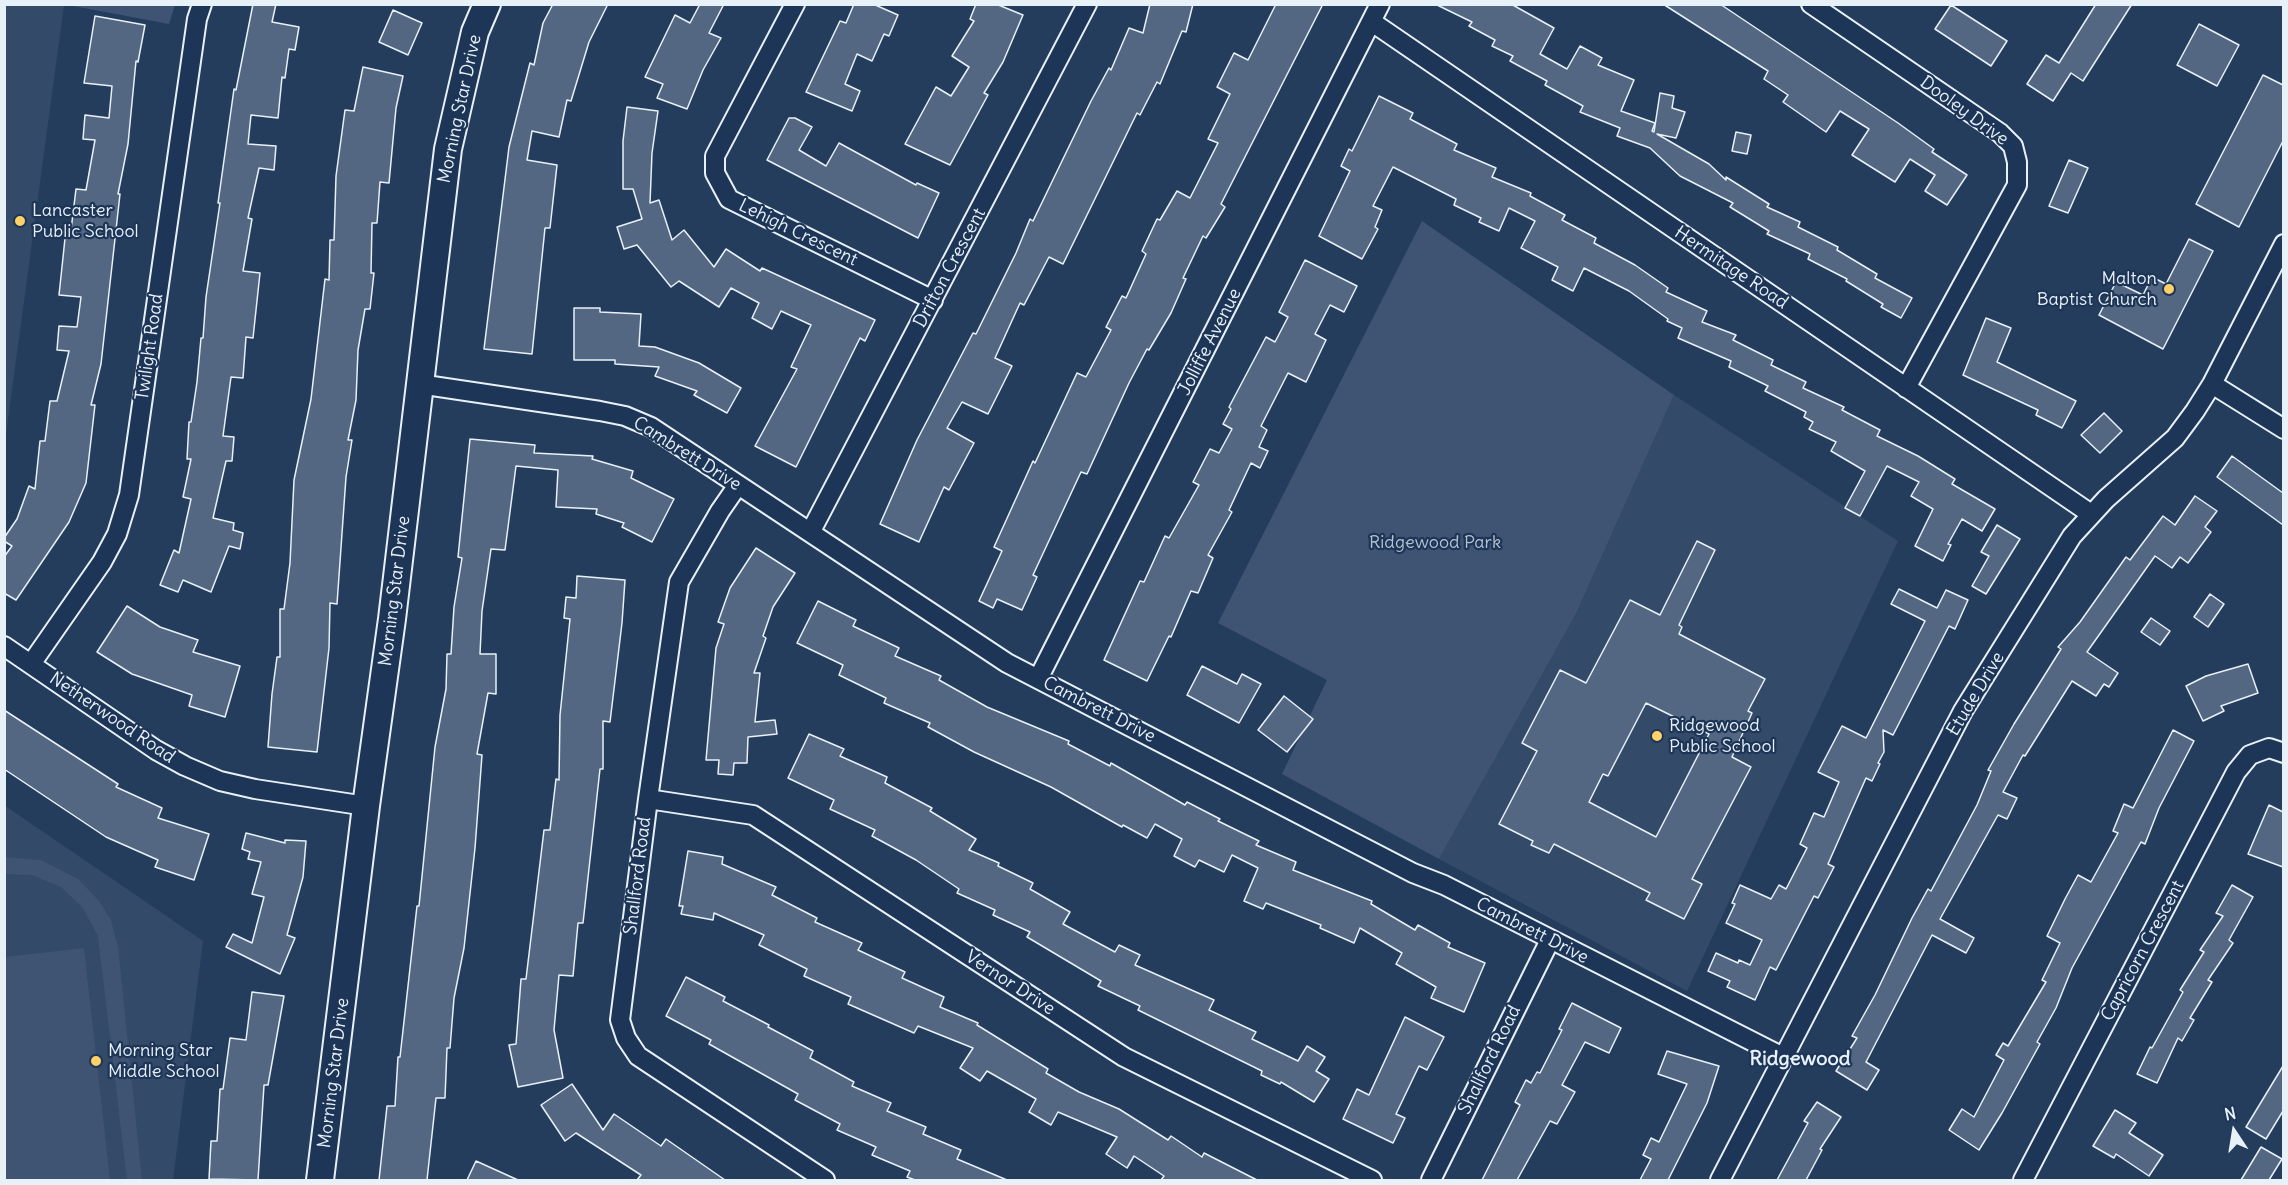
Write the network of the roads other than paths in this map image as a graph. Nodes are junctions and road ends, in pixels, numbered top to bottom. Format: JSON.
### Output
{"nodes":[{"id":1,"x":202,"y":4,"type":"edge"},
{"id":2,"x":487,"y":4,"type":"edge"},
{"id":3,"x":795,"y":4,"type":"edge"},
{"id":4,"x":1088,"y":4,"type":"edge"},
{"id":5,"x":1380,"y":4,"type":"edge"},
{"id":6,"x":1811,"y":4,"type":"edge"},
{"id":7,"x":1372,"y":22,"type":"junction"},
{"id":8,"x":2283,"y":244,"type":"edge"},
{"id":9,"x":933,"y":300,"type":"junction"},
{"id":10,"x":419,"y":384,"type":"junction"},
{"id":11,"x":2212,"y":384,"type":"junction"},
{"id":12,"x":1906,"y":388,"type":"junction"},
{"id":13,"x":2283,"y":429,"type":"edge"},
{"id":14,"x":738,"y":485,"type":"junction"},
{"id":15,"x":2091,"y":514,"type":"junction"},
{"id":16,"x":811,"y":531,"type":"junction"},
{"id":17,"x":4,"y":646,"type":"edge"},
{"id":18,"x":31,"y":664,"type":"junction"},
{"id":19,"x":1038,"y":679,"type":"junction"},
{"id":20,"x":2283,"y":753,"type":"edge"},
{"id":21,"x":648,"y":799,"type":"junction"},
{"id":22,"x":366,"y":806,"type":"junction"},
{"id":23,"x":1550,"y":940,"type":"junction"},
{"id":24,"x":1783,"y":1057,"type":"junction"},
{"id":25,"x":2027,"y":1179,"type":"edge"},
{"id":26,"x":320,"y":1180,"type":"edge"},
{"id":27,"x":825,"y":1180,"type":"edge"},
{"id":28,"x":1372,"y":1180,"type":"edge"},
{"id":29,"x":1431,"y":1180,"type":"edge"},
{"id":30,"x":1720,"y":1180,"type":"edge"}],
"edges":[{"from":1,"to":18,"type":"street","name":"Twilight Road"},
{"from":2,"to":10,"type":"street","name":"Morning Star Drive"},
{"from":3,"to":9,"type":"street","name":"Lehigh Crescent"},
{"from":4,"to":9,"type":"street","name":"Drifton Crescent"},
{"from":5,"to":7,"type":"street","name":"Jolliffe Avenue"},
{"from":6,"to":12,"type":"street","name":"Dooley Drive"},
{"from":7,"to":12,"type":"street","name":"Hermitage Road"},
{"from":7,"to":19,"type":"street","name":"Jolliffe Avenue"},
{"from":8,"to":11,"type":"street","name":"Etude Drive"},
{"from":9,"to":16,"type":"street","name":"Drifton Crescent"},
{"from":10,"to":14,"type":"street","name":"Cambrett Drive"},
{"from":10,"to":22,"type":"street","name":"Morning Star Drive"},
{"from":11,"to":13,"type":"street"},
{"from":11,"to":15,"type":"street","name":"Etude Drive"},
{"from":12,"to":15,"type":"street","name":"Hermitage Road"},
{"from":14,"to":16,"type":"street","name":"Cambrett Drive"},
{"from":14,"to":21,"type":"street","name":"Shallford Road"},
{"from":15,"to":24,"type":"street","name":"Etude Drive"},
{"from":16,"to":19,"type":"street","name":"Cambrett Drive"},
{"from":17,"to":18,"type":"street","name":"Netherwood Road"},
{"from":18,"to":22,"type":"street","name":"Netherwood Road"},
{"from":19,"to":23,"type":"street","name":"Cambrett Drive"},
{"from":20,"to":25,"type":"street","name":"Capricorn Crescent"},
{"from":21,"to":27,"type":"street","name":"Shallford Road"},
{"from":21,"to":28,"type":"street","name":"Vernor Drive"},
{"from":22,"to":26,"type":"street","name":"Morning Star Drive"},
{"from":23,"to":24,"type":"street","name":"Cambrett Drive"},
{"from":23,"to":29,"type":"street","name":"Shallford Road"},
{"from":24,"to":30,"type":"street","name":"Etude Drive"}]}
